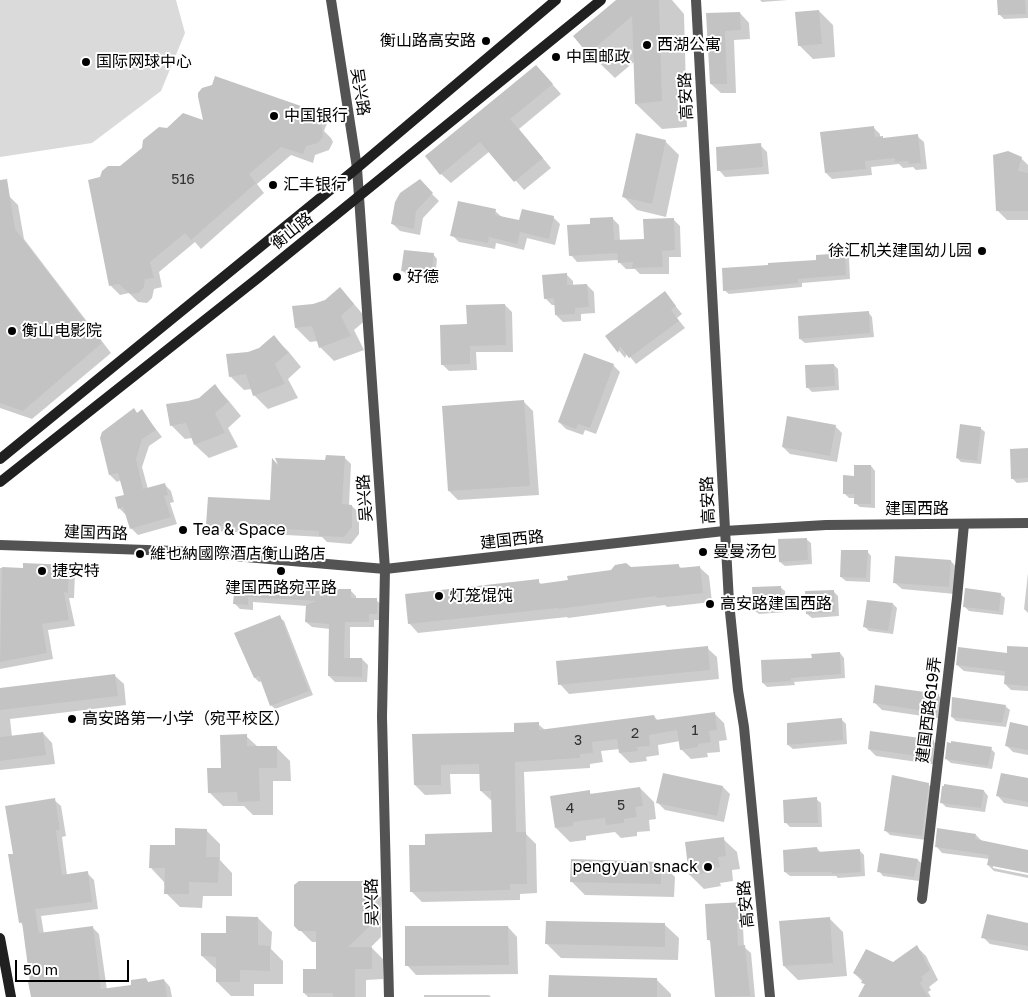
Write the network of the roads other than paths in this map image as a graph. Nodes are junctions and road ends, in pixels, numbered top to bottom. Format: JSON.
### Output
{"nodes":[{"id":1,"x":331,"y":0,"type":"edge"},
{"id":2,"x":556,"y":0,"type":"edge"},
{"id":3,"x":601,"y":0,"type":"edge"},
{"id":4,"x":696,"y":0,"type":"edge"},
{"id":5,"x":357,"y":168,"type":"junction"},
{"id":6,"x":358,"y":196,"type":"junction"},
{"id":7,"x":0,"y":459,"type":"edge"},
{"id":8,"x":0,"y":482,"type":"edge"},
{"id":9,"x":1028,"y":523,"type":"edge"},
{"id":10,"x":964,"y":524,"type":"junction"},
{"id":11,"x":724,"y":531,"type":"junction"},
{"id":12,"x":0,"y":545,"type":"edge"},
{"id":13,"x":385,"y":569,"type":"junction"},
{"id":14,"x":922,"y":899,"type":"dead end"},
{"id":15,"x":0,"y":938,"type":"edge"},
{"id":16,"x":11,"y":997,"type":"edge"},
{"id":17,"x":389,"y":997,"type":"edge"},
{"id":18,"x":770,"y":997,"type":"edge"}],
"edges":[{"from":1,"to":5,"type":"street","name":"吴兴路"},
{"from":2,"to":5,"type":"main road","name":"衡山路"},
{"from":3,"to":6,"type":"main road","name":"衡山路"},
{"from":4,"to":11,"type":"street","name":"高安路"},
{"from":5,"to":6,"type":"street","name":"吴兴路"},
{"from":5,"to":7,"type":"main road","name":"衡山路"},
{"from":6,"to":8,"type":"main road","name":"衡山路"},
{"from":6,"to":13,"type":"street","name":"吴兴路"},
{"from":9,"to":10,"type":"street","name":"建国西路"},
{"from":10,"to":11,"type":"street","name":"建国西路"},
{"from":10,"to":14,"type":"street","name":"建国西路619弄"},
{"from":11,"to":13,"type":"street","name":"建国西路"},
{"from":11,"to":18,"type":"street","name":"高安路"},
{"from":12,"to":13,"type":"street","name":"建国西路"},
{"from":13,"to":17,"type":"street","name":"吴兴路"},
{"from":15,"to":16,"type":"main road"}]}
